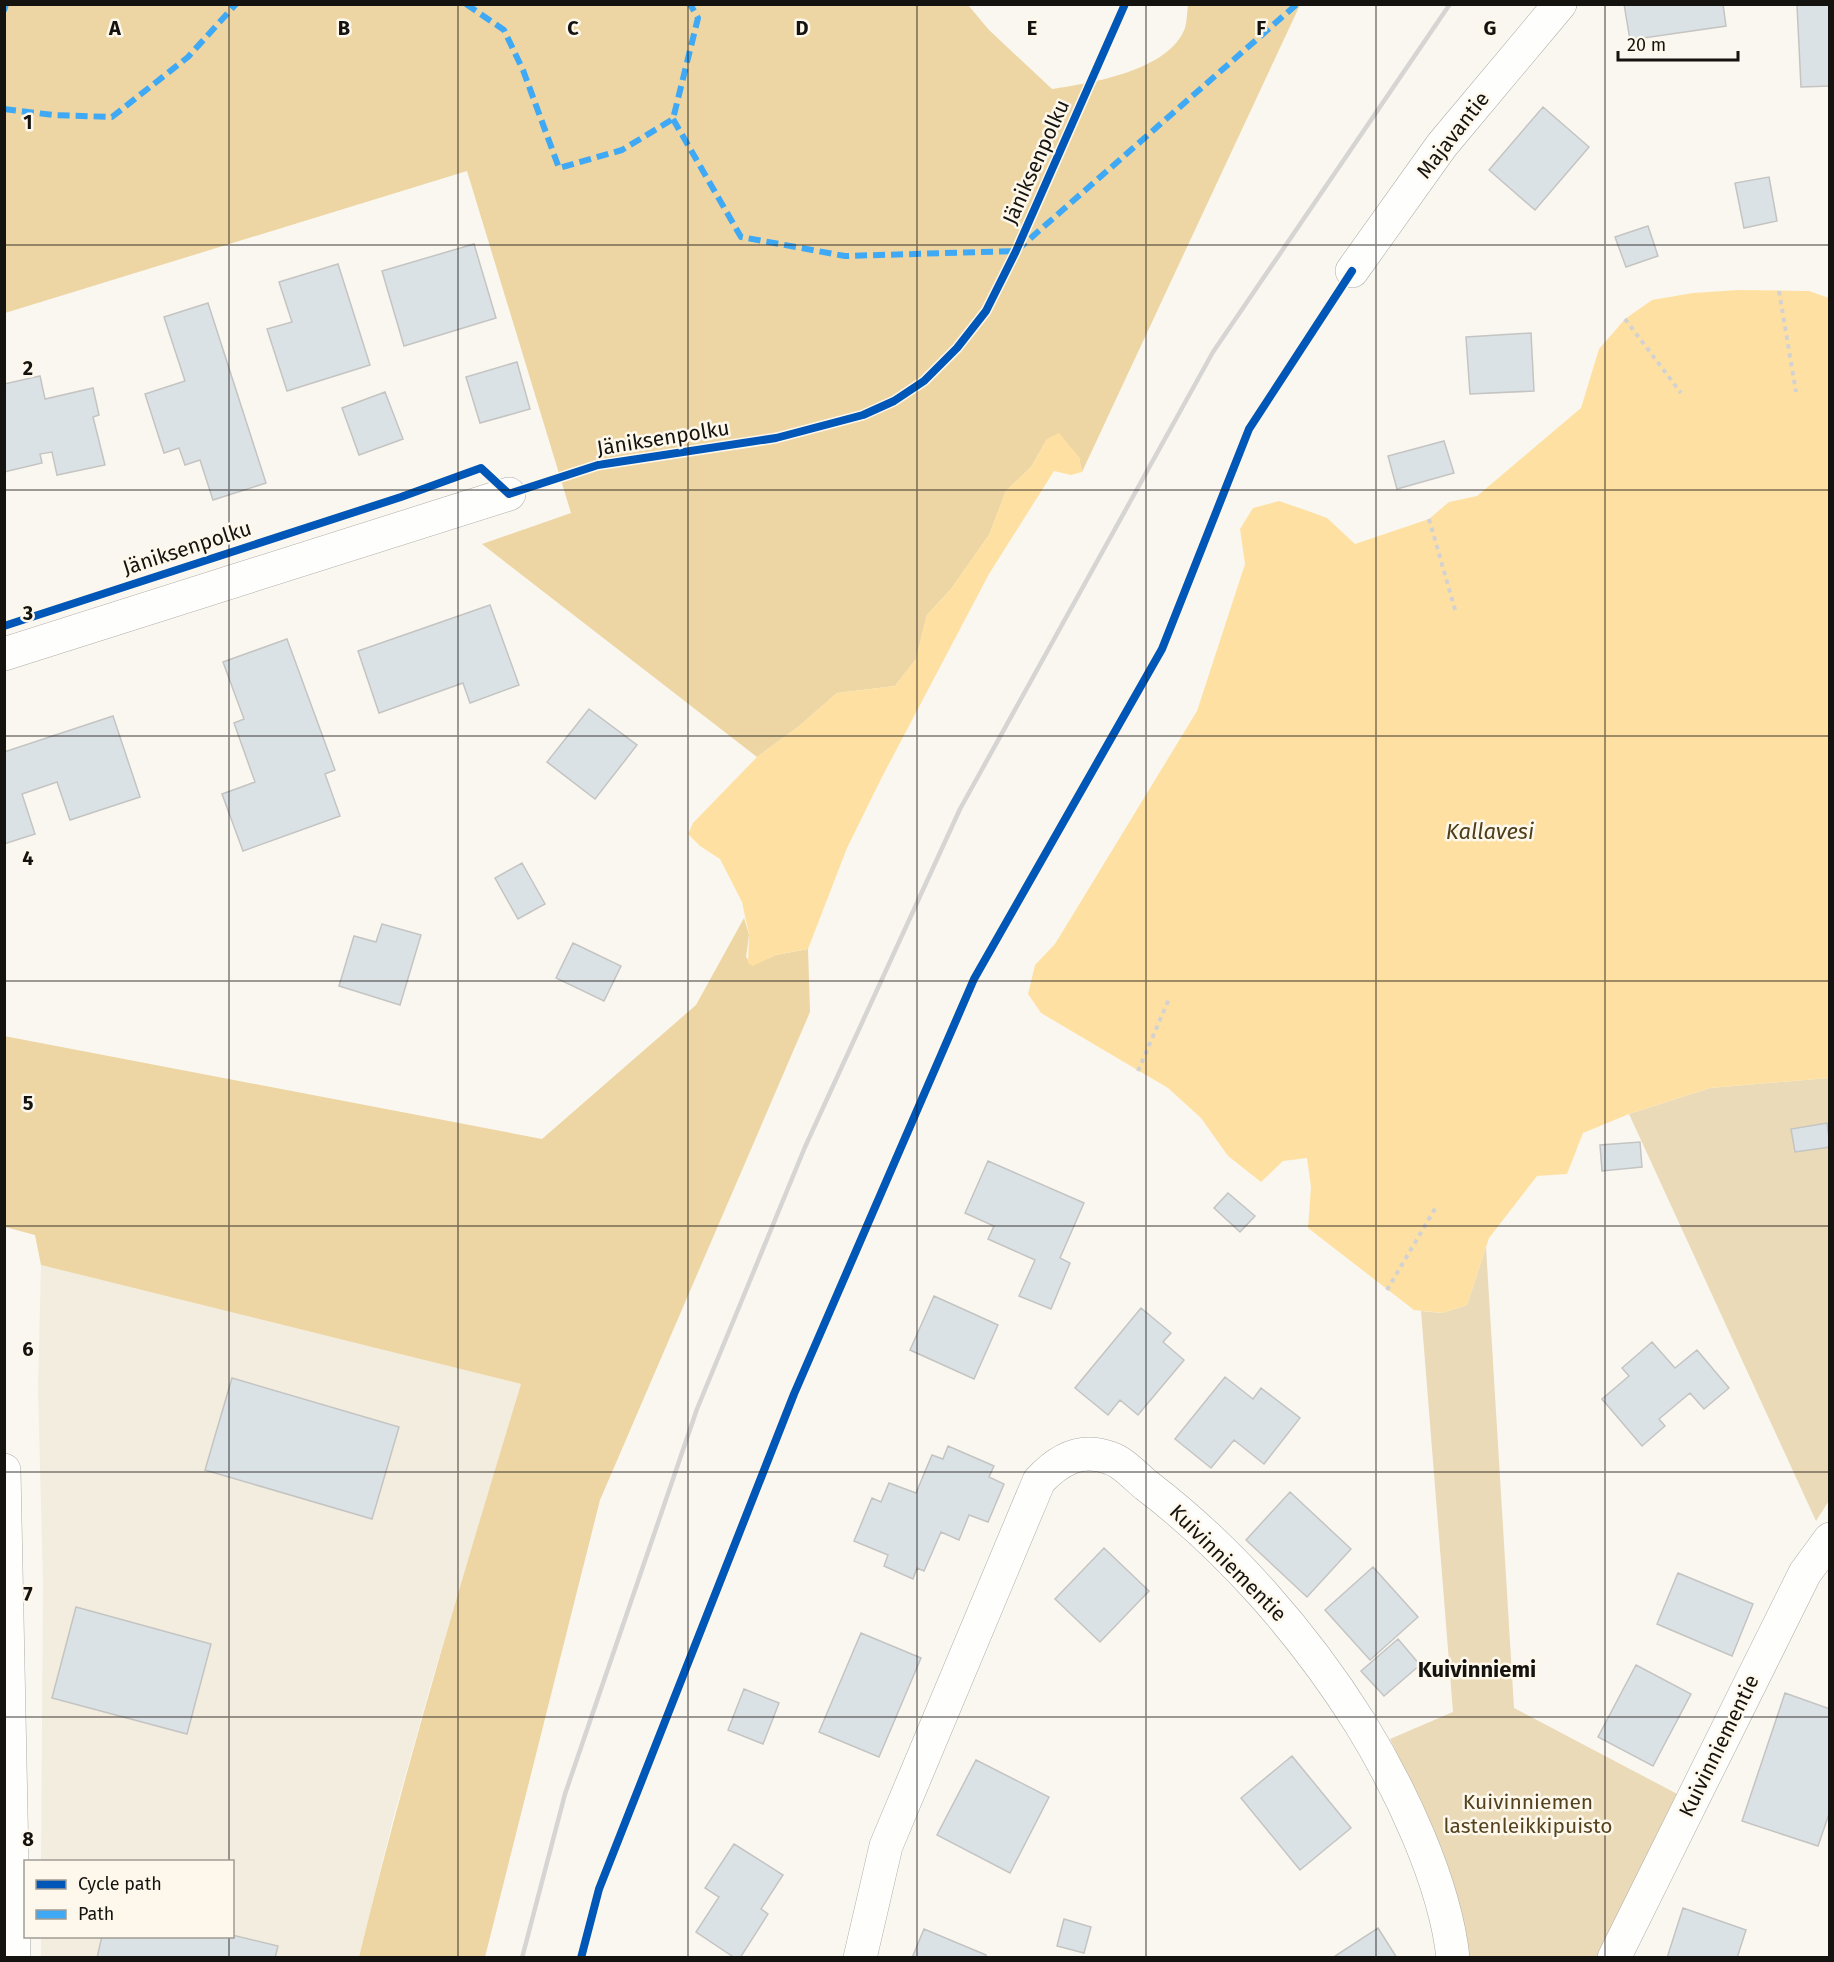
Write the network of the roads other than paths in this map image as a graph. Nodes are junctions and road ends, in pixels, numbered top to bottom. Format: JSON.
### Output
{"nodes":[{"id":1,"x":1560,"y":4,"type":"edge"},
{"id":2,"x":1352,"y":271,"type":"dead end"},
{"id":3,"x":508,"y":494,"type":"dead end"},
{"id":4,"x":4,"y":654,"type":"edge"},
{"id":5,"x":4,"y":1470,"type":"edge"},
{"id":6,"x":1830,"y":1539,"type":"edge"},
{"id":7,"x":14,"y":1958,"type":"edge"},
{"id":8,"x":860,"y":1958,"type":"edge"},
{"id":9,"x":1453,"y":1958,"type":"edge"},
{"id":10,"x":1614,"y":1958,"type":"edge"}],
"edges":[{"from":1,"to":2,"type":"street","name":"Majavantie"},
{"from":3,"to":4,"type":"street"},
{"from":5,"to":7,"type":"street"},
{"from":6,"to":10,"type":"street","name":"Kuivinniementie"},
{"from":8,"to":9,"type":"street","name":"Kuivinniementie"}]}
